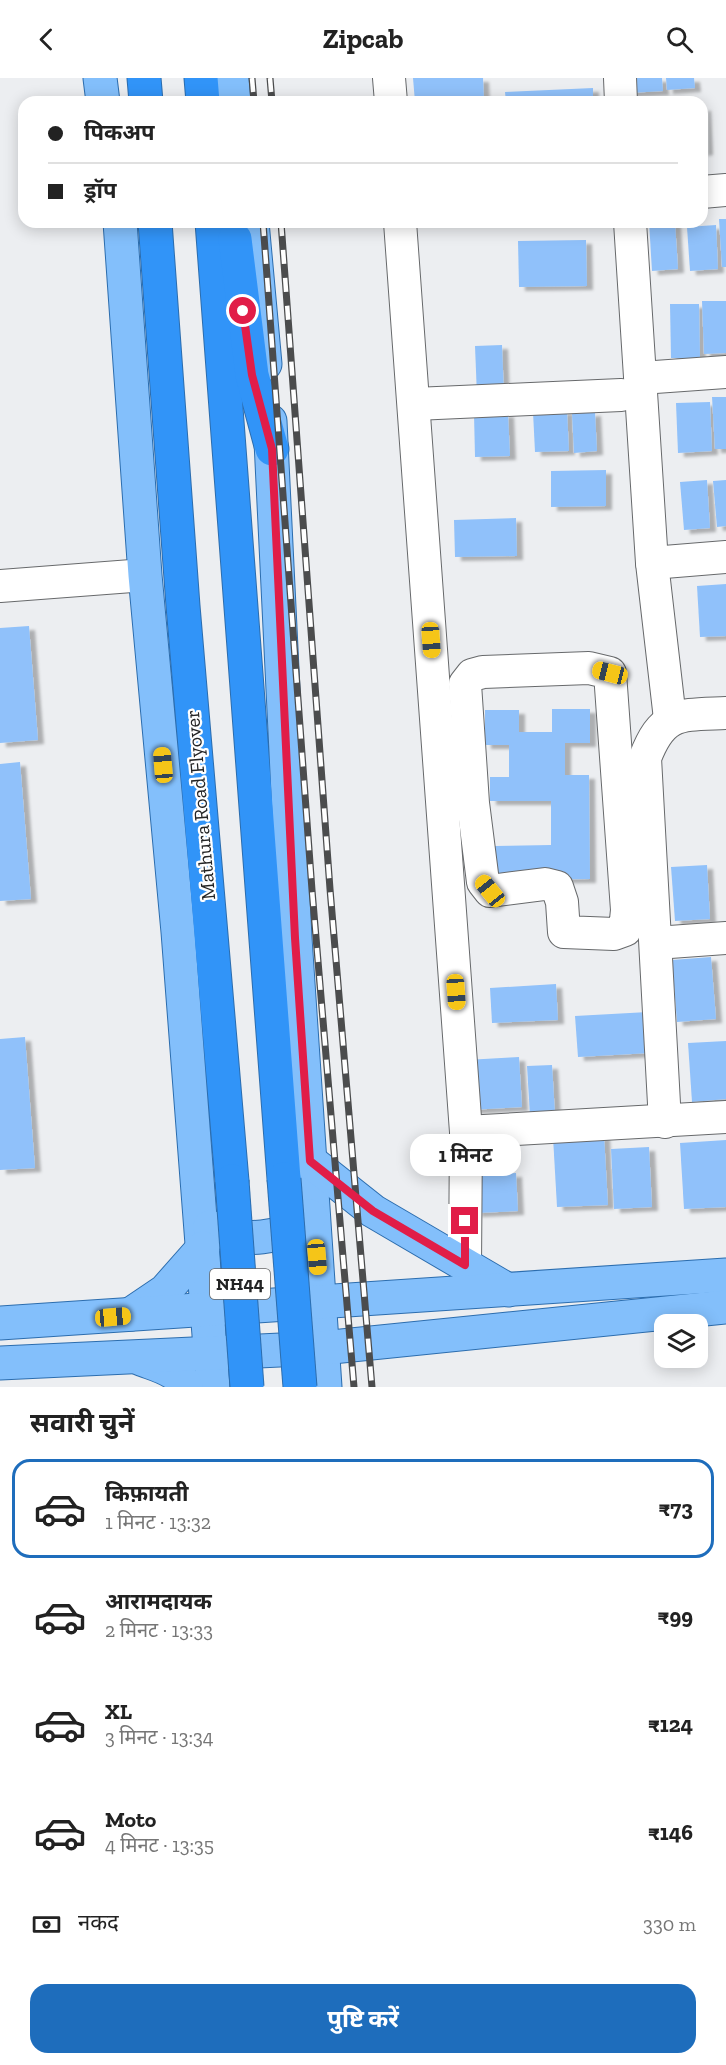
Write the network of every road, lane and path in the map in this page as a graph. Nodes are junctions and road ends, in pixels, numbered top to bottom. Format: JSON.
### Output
{"nodes":[{"id":1,"x":100,"y":78,"type":"edge"},
{"id":2,"x":144,"y":78,"type":"edge"},
{"id":3,"x":389,"y":78,"type":"edge"},
{"id":4,"x":620,"y":78,"type":"edge"},
{"id":5,"x":102,"y":96,"type":"edge"},
{"id":6,"x":146,"y":96,"type":"edge"},
{"id":7,"x":390,"y":96,"type":"edge"},
{"id":8,"x":621,"y":96,"type":"edge"},
{"id":9,"x":726,"y":190,"type":"edge"},
{"id":10,"x":708,"y":192,"type":"edge"},
{"id":11,"x":120,"y":228,"type":"edge"},
{"id":12,"x":155,"y":228,"type":"edge"},
{"id":13,"x":212,"y":228,"type":"edge"},
{"id":14,"x":234,"y":228,"type":"edge"},
{"id":15,"x":253,"y":228,"type":"edge"},
{"id":16,"x":400,"y":228,"type":"edge"},
{"id":17,"x":630,"y":228,"type":"edge"},
{"id":18,"x":726,"y":372,"type":"edge"},
{"id":19,"x":631,"y":386,"type":"junction"},
{"id":20,"x":415,"y":404,"type":"junction"},
{"id":21,"x":272,"y":449,"type":"junction"},
{"id":22,"x":726,"y":557,"type":"edge"},
{"id":23,"x":652,"y":563,"type":"junction"},
{"id":24,"x":145,"y":575,"type":"junction"},
{"id":25,"x":0,"y":586,"type":"edge"},
{"id":26,"x":663,"y":677,"type":"junction"},
{"id":27,"x":611,"y":683,"type":"junction"},
{"id":28,"x":726,"y":713,"type":"edge"},
{"id":29,"x":670,"y":719,"type":"junction"},
{"id":30,"x":458,"y":804,"type":"junction"},
{"id":31,"x":726,"y":938,"type":"edge"},
{"id":32,"x":656,"y":943,"type":"junction"},
{"id":33,"x":726,"y":1117,"type":"edge"},
{"id":34,"x":665,"y":1122,"type":"junction"},
{"id":35,"x":465,"y":1132,"type":"junction"},
{"id":36,"x":310,"y":1161,"type":"junction"},
{"id":37,"x":314,"y":1213,"type":"junction"},
{"id":38,"x":202,"y":1235,"type":"junction"},
{"id":39,"x":465,"y":1265,"type":"junction"},
{"id":40,"x":726,"y":1275,"type":"edge"},
{"id":41,"x":508,"y":1290,"type":"junction"},
{"id":42,"x":321,"y":1300,"type":"junction"},
{"id":43,"x":726,"y":1307,"type":"edge"},
{"id":44,"x":208,"y":1309,"type":"junction"},
{"id":45,"x":130,"y":1315,"type":"junction"},
{"id":46,"x":0,"y":1323,"type":"edge"},
{"id":47,"x":322,"y":1348,"type":"junction"},
{"id":48,"x":210,"y":1354,"type":"junction"},
{"id":49,"x":138,"y":1358,"type":"junction"},
{"id":50,"x":0,"y":1363,"type":"edge"},
{"id":51,"x":186,"y":1387,"type":"edge"},
{"id":52,"x":213,"y":1387,"type":"edge"},
{"id":53,"x":247,"y":1387,"type":"edge"},
{"id":54,"x":300,"y":1387,"type":"edge"},
{"id":55,"x":325,"y":1387,"type":"edge"}],
"edges":[{"from":1,"to":5,"type":"main road"},
{"from":2,"to":6,"type":"highway"},
{"from":3,"to":7,"type":"street"},
{"from":4,"to":8,"type":"street"},
{"from":9,"to":10,"type":"street"},
{"from":11,"to":24,"type":"main road"},
{"from":12,"to":53,"type":"highway","name":"Mathura Road Flyover","number":"NH44","bridge":true},
{"from":13,"to":54,"type":"highway","number":"NH44","bridge":true},
{"from":14,"to":21,"type":"highway"},
{"from":15,"to":21,"type":"main road"},
{"from":16,"to":20,"type":"street"},
{"from":17,"to":19,"type":"street"},
{"from":18,"to":19,"type":"street"},
{"from":19,"to":20,"type":"street"},
{"from":19,"to":23,"type":"street"},
{"from":20,"to":30,"type":"street"},
{"from":21,"to":36,"type":"main road"},
{"from":22,"to":23,"type":"street"},
{"from":23,"to":26,"type":"street"},
{"from":24,"to":25,"type":"street"},
{"from":24,"to":38,"type":"main road"},
{"from":26,"to":27,"type":"street"},
{"from":26,"to":29,"type":"street"},
{"from":27,"to":30,"type":"street"},
{"from":27,"to":30,"type":"street"},
{"from":28,"to":29,"type":"street"},
{"from":29,"to":32,"type":"street"},
{"from":30,"to":35,"type":"street"},
{"from":31,"to":32,"type":"street"},
{"from":32,"to":34,"type":"street"},
{"from":33,"to":34,"type":"street"},
{"from":34,"to":35,"type":"street"},
{"from":35,"to":39,"type":"street"},
{"from":36,"to":37,"type":"main road"},
{"from":36,"to":39,"type":"main road"},
{"from":37,"to":38,"type":"main road"},
{"from":37,"to":42,"type":"main road"},
{"from":38,"to":44,"type":"main road"},
{"from":38,"to":45,"type":"main road"},
{"from":39,"to":41,"type":"main road"},
{"from":40,"to":41,"type":"main road"},
{"from":41,"to":42,"type":"main road"},
{"from":42,"to":44,"type":"main road"},
{"from":42,"to":47,"type":"main road"},
{"from":43,"to":47,"type":"main road"},
{"from":44,"to":45,"type":"main road"},
{"from":44,"to":48,"type":"main road"},
{"from":45,"to":46,"type":"main road"},
{"from":47,"to":48,"type":"main road"},
{"from":47,"to":55,"type":"main road"},
{"from":48,"to":49,"type":"main road"},
{"from":48,"to":52,"type":"main road"},
{"from":49,"to":50,"type":"main road"},
{"from":49,"to":51,"type":"main road"}]}
